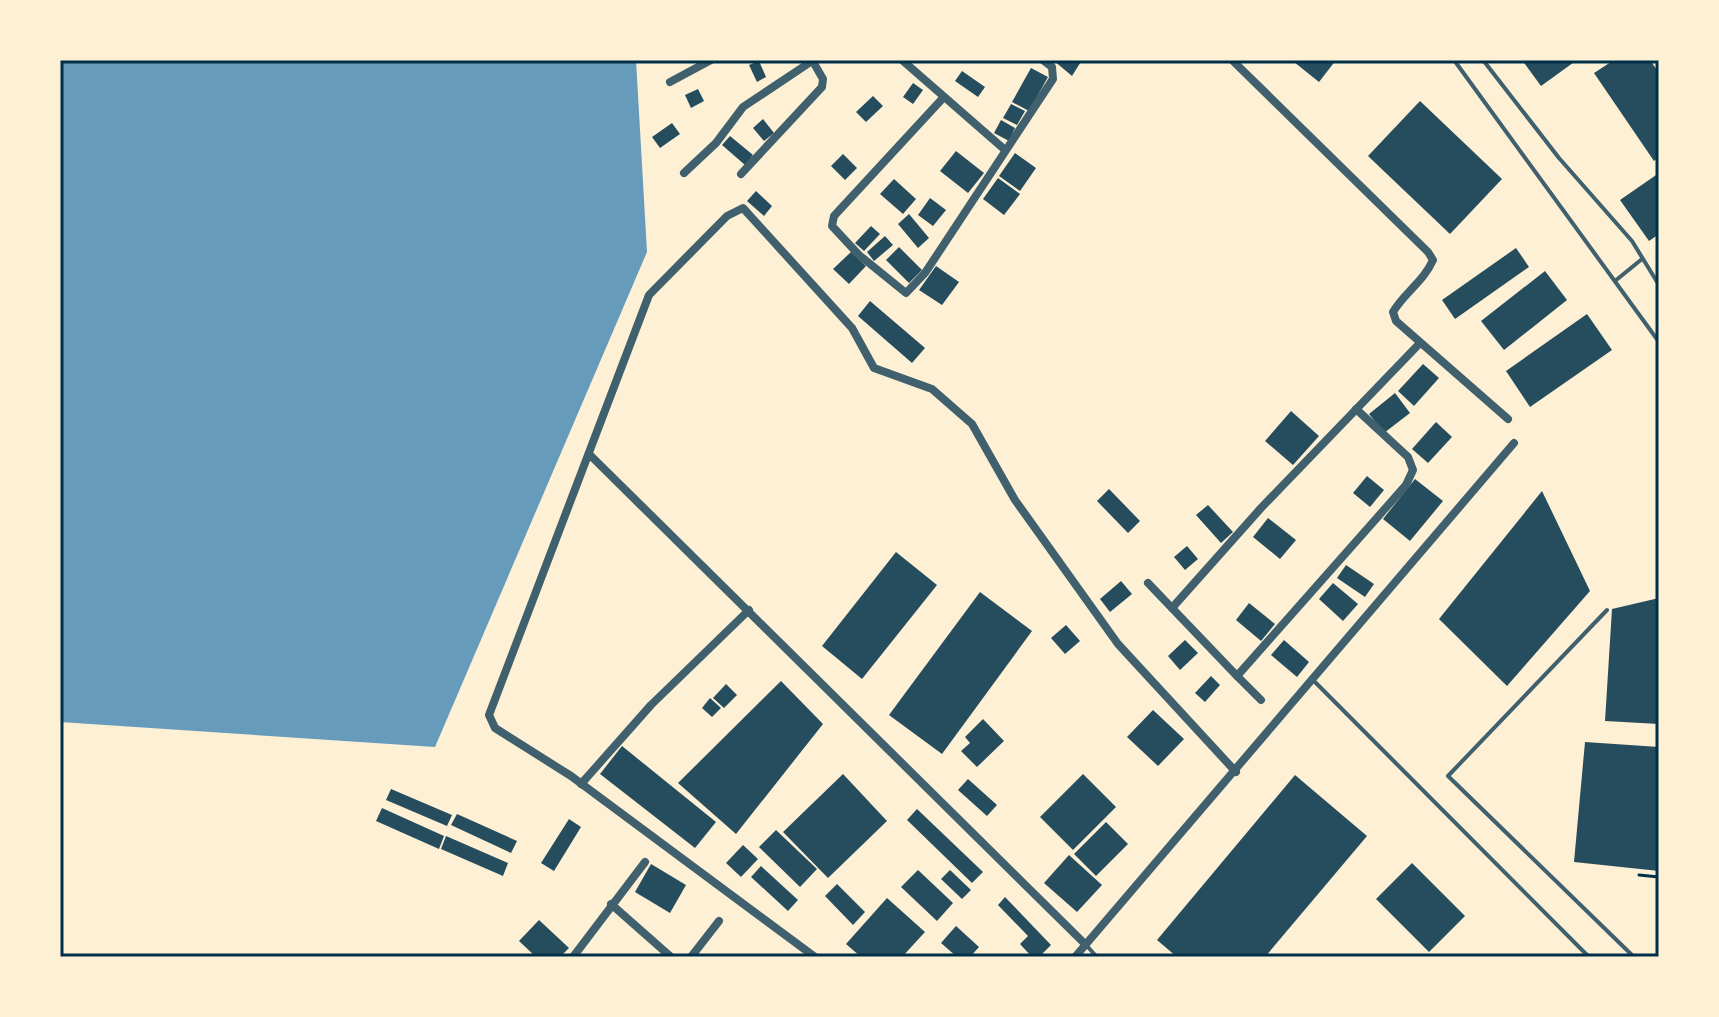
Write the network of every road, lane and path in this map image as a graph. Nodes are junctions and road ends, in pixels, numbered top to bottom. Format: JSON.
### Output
{"nodes":[{"id":1,"x":711,"y":60,"type":"edge"},
{"id":2,"x":812,"y":60,"type":"edge"},
{"id":3,"x":902,"y":60,"type":"edge"},
{"id":4,"x":1043,"y":60,"type":"edge"},
{"id":5,"x":1232,"y":60,"type":"edge"},
{"id":6,"x":1454,"y":60,"type":"edge"},
{"id":7,"x":1483,"y":60,"type":"edge"},
{"id":8,"x":670,"y":82,"type":"dead end"},
{"id":9,"x":943,"y":98,"type":"junction"},
{"id":10,"x":1004,"y":149,"type":"junction"},
{"id":11,"x":684,"y":173,"type":"dead end"},
{"id":12,"x":741,"y":174,"type":"dead end"},
{"id":13,"x":1642,"y":259,"type":"junction"},
{"id":14,"x":1615,"y":281,"type":"junction"},
{"id":15,"x":1659,"y":285,"type":"edge"},
{"id":16,"x":1659,"y":342,"type":"edge"},
{"id":17,"x":1420,"y":343,"type":"junction"},
{"id":18,"x":1356,"y":409,"type":"junction"},
{"id":19,"x":1508,"y":419,"type":"dead end"},
{"id":20,"x":1514,"y":443,"type":"dead end"},
{"id":21,"x":589,"y":454,"type":"junction"},
{"id":22,"x":1148,"y":583,"type":"dead end"},
{"id":23,"x":1172,"y":608,"type":"junction"},
{"id":24,"x":749,"y":610,"type":"junction"},
{"id":25,"x":1607,"y":610,"type":"dead end"},
{"id":26,"x":1237,"y":676,"type":"junction"},
{"id":27,"x":1314,"y":681,"type":"junction"},
{"id":28,"x":1261,"y":700,"type":"dead end"},
{"id":29,"x":1236,"y":772,"type":"junction"},
{"id":30,"x":581,"y":784,"type":"junction"},
{"id":31,"x":645,"y":862,"type":"dead end"},
{"id":32,"x":1639,"y":875,"type":"dead end"},
{"id":33,"x":1659,"y":877,"type":"edge"},
{"id":34,"x":611,"y":904,"type":"junction"},
{"id":35,"x":719,"y":921,"type":"dead end"},
{"id":36,"x":1086,"y":945,"type":"junction"},
{"id":37,"x":573,"y":957,"type":"edge"},
{"id":38,"x":671,"y":957,"type":"edge"},
{"id":39,"x":691,"y":957,"type":"edge"},
{"id":40,"x":815,"y":957,"type":"edge"},
{"id":41,"x":1075,"y":957,"type":"edge"},
{"id":42,"x":1097,"y":957,"type":"edge"},
{"id":43,"x":1589,"y":957,"type":"edge"},
{"id":44,"x":1634,"y":957,"type":"edge"}],
"edges":[{"from":1,"to":8,"type":"street"},
{"from":2,"to":11,"type":"street"},
{"from":2,"to":12,"type":"street"},
{"from":3,"to":9,"type":"street"},
{"from":4,"to":10,"type":"street"},
{"from":5,"to":17,"type":"street"},
{"from":6,"to":14,"type":"lane"},
{"from":7,"to":13,"type":"lane"},
{"from":9,"to":10,"type":"street"},
{"from":9,"to":10,"type":"street"},
{"from":13,"to":14,"type":"lane"},
{"from":13,"to":15,"type":"lane"},
{"from":14,"to":16,"type":"lane"},
{"from":17,"to":18,"type":"street"},
{"from":17,"to":19,"type":"street"},
{"from":18,"to":23,"type":"street"},
{"from":18,"to":26,"type":"street"},
{"from":20,"to":27,"type":"street"},
{"from":21,"to":24,"type":"street"},
{"from":21,"to":29,"type":"street"},
{"from":21,"to":30,"type":"street"},
{"from":22,"to":23,"type":"street"},
{"from":23,"to":26,"type":"street"},
{"from":24,"to":30,"type":"street"},
{"from":24,"to":36,"type":"street"},
{"from":25,"to":44,"type":"lane"},
{"from":26,"to":28,"type":"street"},
{"from":27,"to":29,"type":"street"},
{"from":27,"to":43,"type":"lane"},
{"from":29,"to":36,"type":"street"},
{"from":30,"to":40,"type":"street"},
{"from":31,"to":34,"type":"street"},
{"from":32,"to":33,"type":"path"},
{"from":34,"to":37,"type":"street"},
{"from":34,"to":38,"type":"street"},
{"from":35,"to":39,"type":"street"},
{"from":36,"to":41,"type":"street"},
{"from":36,"to":42,"type":"lane"}]}
